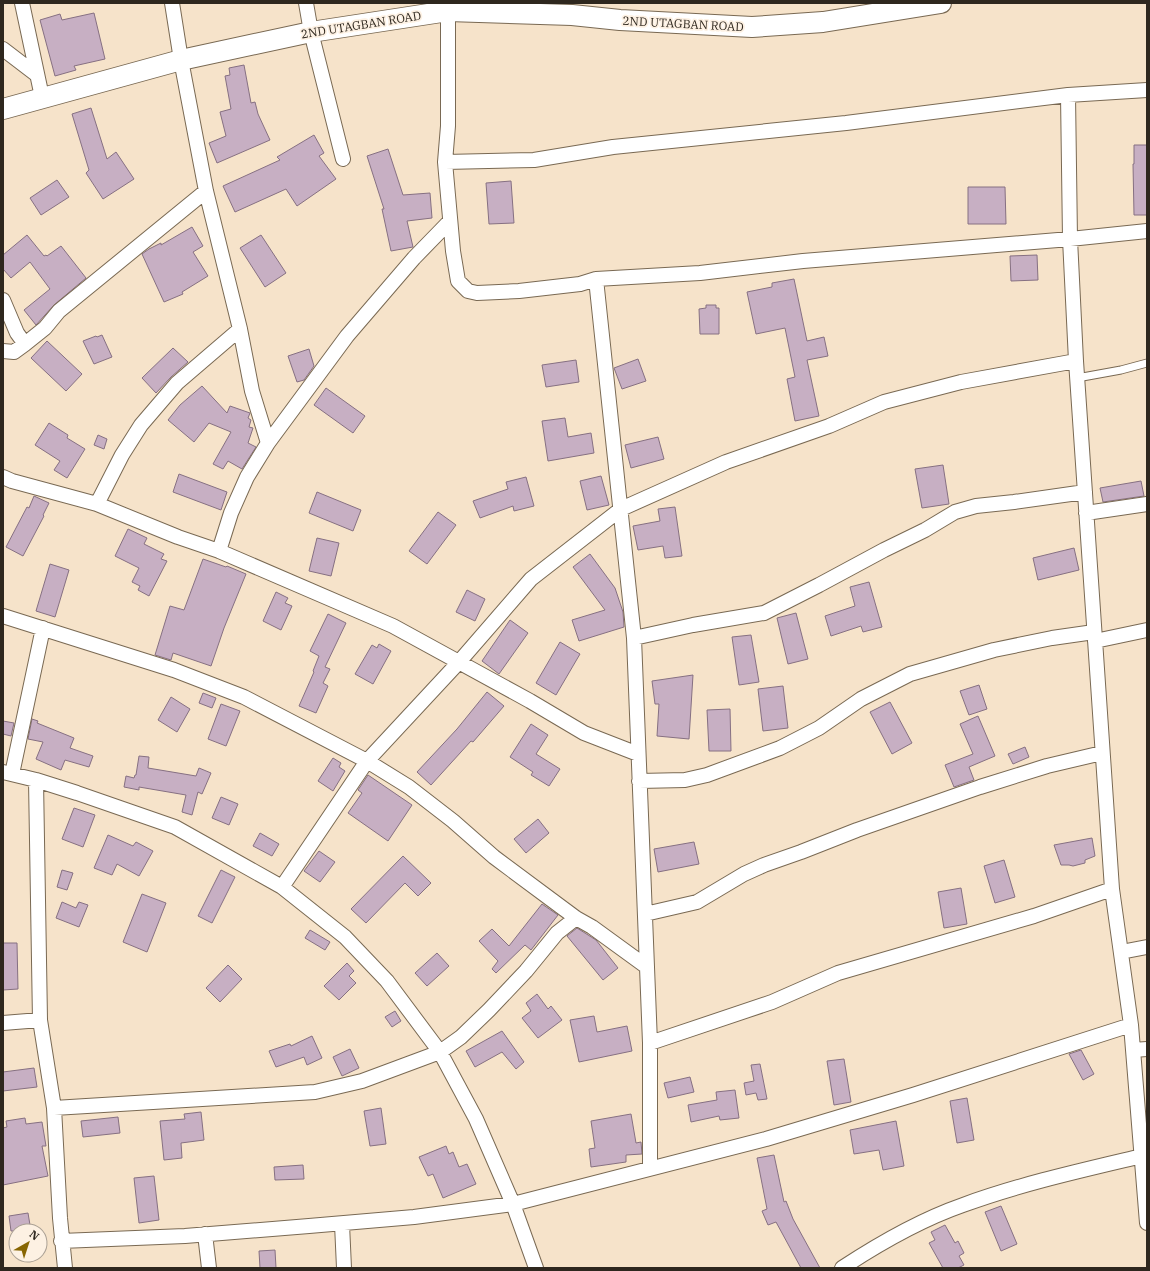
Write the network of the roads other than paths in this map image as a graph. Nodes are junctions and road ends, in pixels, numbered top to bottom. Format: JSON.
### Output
{"nodes":[{"id":1,"x":22,"y":3,"type":"edge"},
{"id":2,"x":172,"y":3,"type":"edge"},
{"id":3,"x":306,"y":3,"type":"edge"},
{"id":4,"x":941,"y":3,"type":"edge"},
{"id":5,"x":448,"y":7,"type":"edge"},
{"id":6,"x":572,"y":9,"type":"edge"},
{"id":7,"x":311,"y":32,"type":"junction"},
{"id":8,"x":3,"y":49,"type":"edge"},
{"id":9,"x":181,"y":60,"type":"junction"},
{"id":10,"x":37,"y":75,"type":"junction"},
{"id":11,"x":1147,"y":90,"type":"edge"},
{"id":12,"x":1068,"y":94,"type":"junction"},
{"id":13,"x":42,"y":97,"type":"junction"},
{"id":14,"x":3,"y":109,"type":"edge"},
{"id":15,"x":343,"y":159,"type":"dead end"},
{"id":16,"x":445,"y":162,"type":"junction"},
{"id":17,"x":206,"y":192,"type":"junction"},
{"id":18,"x":450,"y":221,"type":"junction"},
{"id":19,"x":1147,"y":231,"type":"edge"},
{"id":20,"x":1070,"y":239,"type":"junction"},
{"id":21,"x":596,"y":279,"type":"junction"},
{"id":22,"x":3,"y":300,"type":"edge"},
{"id":23,"x":240,"y":329,"type":"junction"},
{"id":24,"x":25,"y":344,"type":"junction"},
{"id":25,"x":3,"y":351,"type":"edge"},
{"id":26,"x":1076,"y":361,"type":"junction"},
{"id":27,"x":1147,"y":363,"type":"edge"},
{"id":28,"x":1077,"y":378,"type":"junction"},
{"id":29,"x":268,"y":442,"type":"junction"},
{"id":30,"x":3,"y":477,"type":"edge"},
{"id":31,"x":1085,"y":492,"type":"junction"},
{"id":32,"x":97,"y":504,"type":"junction"},
{"id":33,"x":1147,"y":504,"type":"edge"},
{"id":34,"x":621,"y":509,"type":"junction"},
{"id":35,"x":1086,"y":513,"type":"junction"},
{"id":36,"x":219,"y":550,"type":"junction"},
{"id":37,"x":3,"y":616,"type":"edge"},
{"id":38,"x":43,"y":628,"type":"junction"},
{"id":39,"x":1147,"y":630,"type":"edge"},
{"id":40,"x":1094,"y":637,"type":"junction"},
{"id":41,"x":634,"y":638,"type":"junction"},
{"id":42,"x":459,"y":662,"type":"junction"},
{"id":43,"x":1102,"y":753,"type":"junction"},
{"id":44,"x":638,"y":754,"type":"junction"},
{"id":45,"x":368,"y":761,"type":"junction"},
{"id":46,"x":8,"y":773,"type":"edge"},
{"id":47,"x":36,"y":780,"type":"junction"},
{"id":48,"x":639,"y":781,"type":"junction"},
{"id":49,"x":282,"y":887,"type":"junction"},
{"id":50,"x":1112,"y":889,"type":"junction"},
{"id":51,"x":645,"y":914,"type":"junction"},
{"id":52,"x":576,"y":918,"type":"junction"},
{"id":53,"x":1147,"y":947,"type":"edge"},
{"id":54,"x":1120,"y":952,"type":"junction"},
{"id":55,"x":647,"y":967,"type":"junction"},
{"id":56,"x":40,"y":1020,"type":"junction"},
{"id":57,"x":3,"y":1023,"type":"edge"},
{"id":58,"x":1131,"y":1025,"type":"junction"},
{"id":59,"x":650,"y":1043,"type":"junction"},
{"id":60,"x":1147,"y":1049,"type":"edge"},
{"id":61,"x":1133,"y":1050,"type":"junction"},
{"id":62,"x":440,"y":1052,"type":"junction"},
{"id":63,"x":54,"y":1108,"type":"junction"},
{"id":64,"x":1142,"y":1156,"type":"junction"},
{"id":65,"x":650,"y":1168,"type":"junction"},
{"id":66,"x":1146,"y":1185,"type":"edge"},
{"id":67,"x":513,"y":1204,"type":"junction"},
{"id":68,"x":1147,"y":1223,"type":"edge"},
{"id":69,"x":342,"y":1224,"type":"junction"},
{"id":70,"x":205,"y":1234,"type":"junction"},
{"id":71,"x":61,"y":1241,"type":"junction"},
{"id":72,"x":65,"y":1268,"type":"edge"},
{"id":73,"x":210,"y":1268,"type":"edge"},
{"id":74,"x":344,"y":1268,"type":"edge"},
{"id":75,"x":536,"y":1268,"type":"edge"},
{"id":76,"x":842,"y":1268,"type":"edge"}],
"edges":[{"from":1,"to":10,"type":"street"},
{"from":2,"to":9,"type":"street"},
{"from":3,"to":7,"type":"street"},
{"from":4,"to":6,"type":"street","name":"2ND UTAGBAN ROAD"},
{"from":5,"to":6,"type":"street","name":"2ND UTAGBAN ROAD"},
{"from":5,"to":7,"type":"street","name":"2ND UTAGBAN ROAD"},
{"from":5,"to":16,"type":"street"},
{"from":7,"to":9,"type":"street","name":"2ND UTAGBAN ROAD"},
{"from":7,"to":15,"type":"street"},
{"from":8,"to":10,"type":"street"},
{"from":9,"to":13,"type":"street","name":"2ND UTAGBAN ROAD"},
{"from":9,"to":17,"type":"street"},
{"from":10,"to":13,"type":"street"},
{"from":11,"to":12,"type":"street"},
{"from":12,"to":16,"type":"street"},
{"from":12,"to":20,"type":"street"},
{"from":13,"to":14,"type":"street","name":"2ND UTAGBAN ROAD"},
{"from":16,"to":18,"type":"street"},
{"from":17,"to":23,"type":"street"},
{"from":17,"to":24,"type":"street"},
{"from":18,"to":21,"type":"street"},
{"from":18,"to":29,"type":"street"},
{"from":19,"to":20,"type":"street"},
{"from":20,"to":21,"type":"street"},
{"from":20,"to":26,"type":"street"},
{"from":21,"to":34,"type":"street"},
{"from":22,"to":24,"type":"street"},
{"from":23,"to":29,"type":"street"},
{"from":23,"to":32,"type":"street"},
{"from":24,"to":25,"type":"street"},
{"from":26,"to":28,"type":"street"},
{"from":26,"to":34,"type":"street"},
{"from":27,"to":28,"type":"lane"},
{"from":28,"to":31,"type":"street"},
{"from":29,"to":36,"type":"street"},
{"from":30,"to":32,"type":"street"},
{"from":31,"to":35,"type":"street"},
{"from":31,"to":41,"type":"street"},
{"from":32,"to":36,"type":"street"},
{"from":33,"to":35,"type":"street"},
{"from":34,"to":41,"type":"street"},
{"from":34,"to":42,"type":"street"},
{"from":35,"to":40,"type":"street"},
{"from":36,"to":42,"type":"street"},
{"from":37,"to":38,"type":"street"},
{"from":38,"to":45,"type":"street"},
{"from":38,"to":46,"type":"street"},
{"from":39,"to":40,"type":"street"},
{"from":40,"to":43,"type":"street"},
{"from":40,"to":48,"type":"street"},
{"from":41,"to":44,"type":"street"},
{"from":42,"to":44,"type":"street"},
{"from":42,"to":45,"type":"street"},
{"from":43,"to":50,"type":"street"},
{"from":43,"to":51,"type":"street"},
{"from":44,"to":48,"type":"street"},
{"from":45,"to":49,"type":"street"},
{"from":45,"to":52,"type":"street"},
{"from":46,"to":47,"type":"street"},
{"from":47,"to":49,"type":"street"},
{"from":47,"to":56,"type":"street"},
{"from":48,"to":51,"type":"street"},
{"from":49,"to":62,"type":"street"},
{"from":50,"to":54,"type":"street"},
{"from":50,"to":59,"type":"street"},
{"from":51,"to":55,"type":"street"},
{"from":52,"to":55,"type":"street"},
{"from":52,"to":62,"type":"street"},
{"from":53,"to":54,"type":"street"},
{"from":54,"to":58,"type":"street"},
{"from":55,"to":59,"type":"street"},
{"from":56,"to":57,"type":"street"},
{"from":56,"to":63,"type":"street"},
{"from":58,"to":61,"type":"street"},
{"from":58,"to":65,"type":"street"},
{"from":59,"to":65,"type":"street"},
{"from":60,"to":61,"type":"street"},
{"from":61,"to":64,"type":"street"},
{"from":62,"to":63,"type":"street"},
{"from":62,"to":67,"type":"street"},
{"from":63,"to":71,"type":"street"},
{"from":64,"to":66,"type":"street"},
{"from":64,"to":76,"type":"street"},
{"from":65,"to":67,"type":"street"},
{"from":66,"to":68,"type":"street"},
{"from":67,"to":69,"type":"street"},
{"from":67,"to":75,"type":"street"},
{"from":69,"to":70,"type":"street"},
{"from":69,"to":74,"type":"street"},
{"from":70,"to":71,"type":"street"},
{"from":70,"to":73,"type":"street"},
{"from":71,"to":72,"type":"street"}]}
